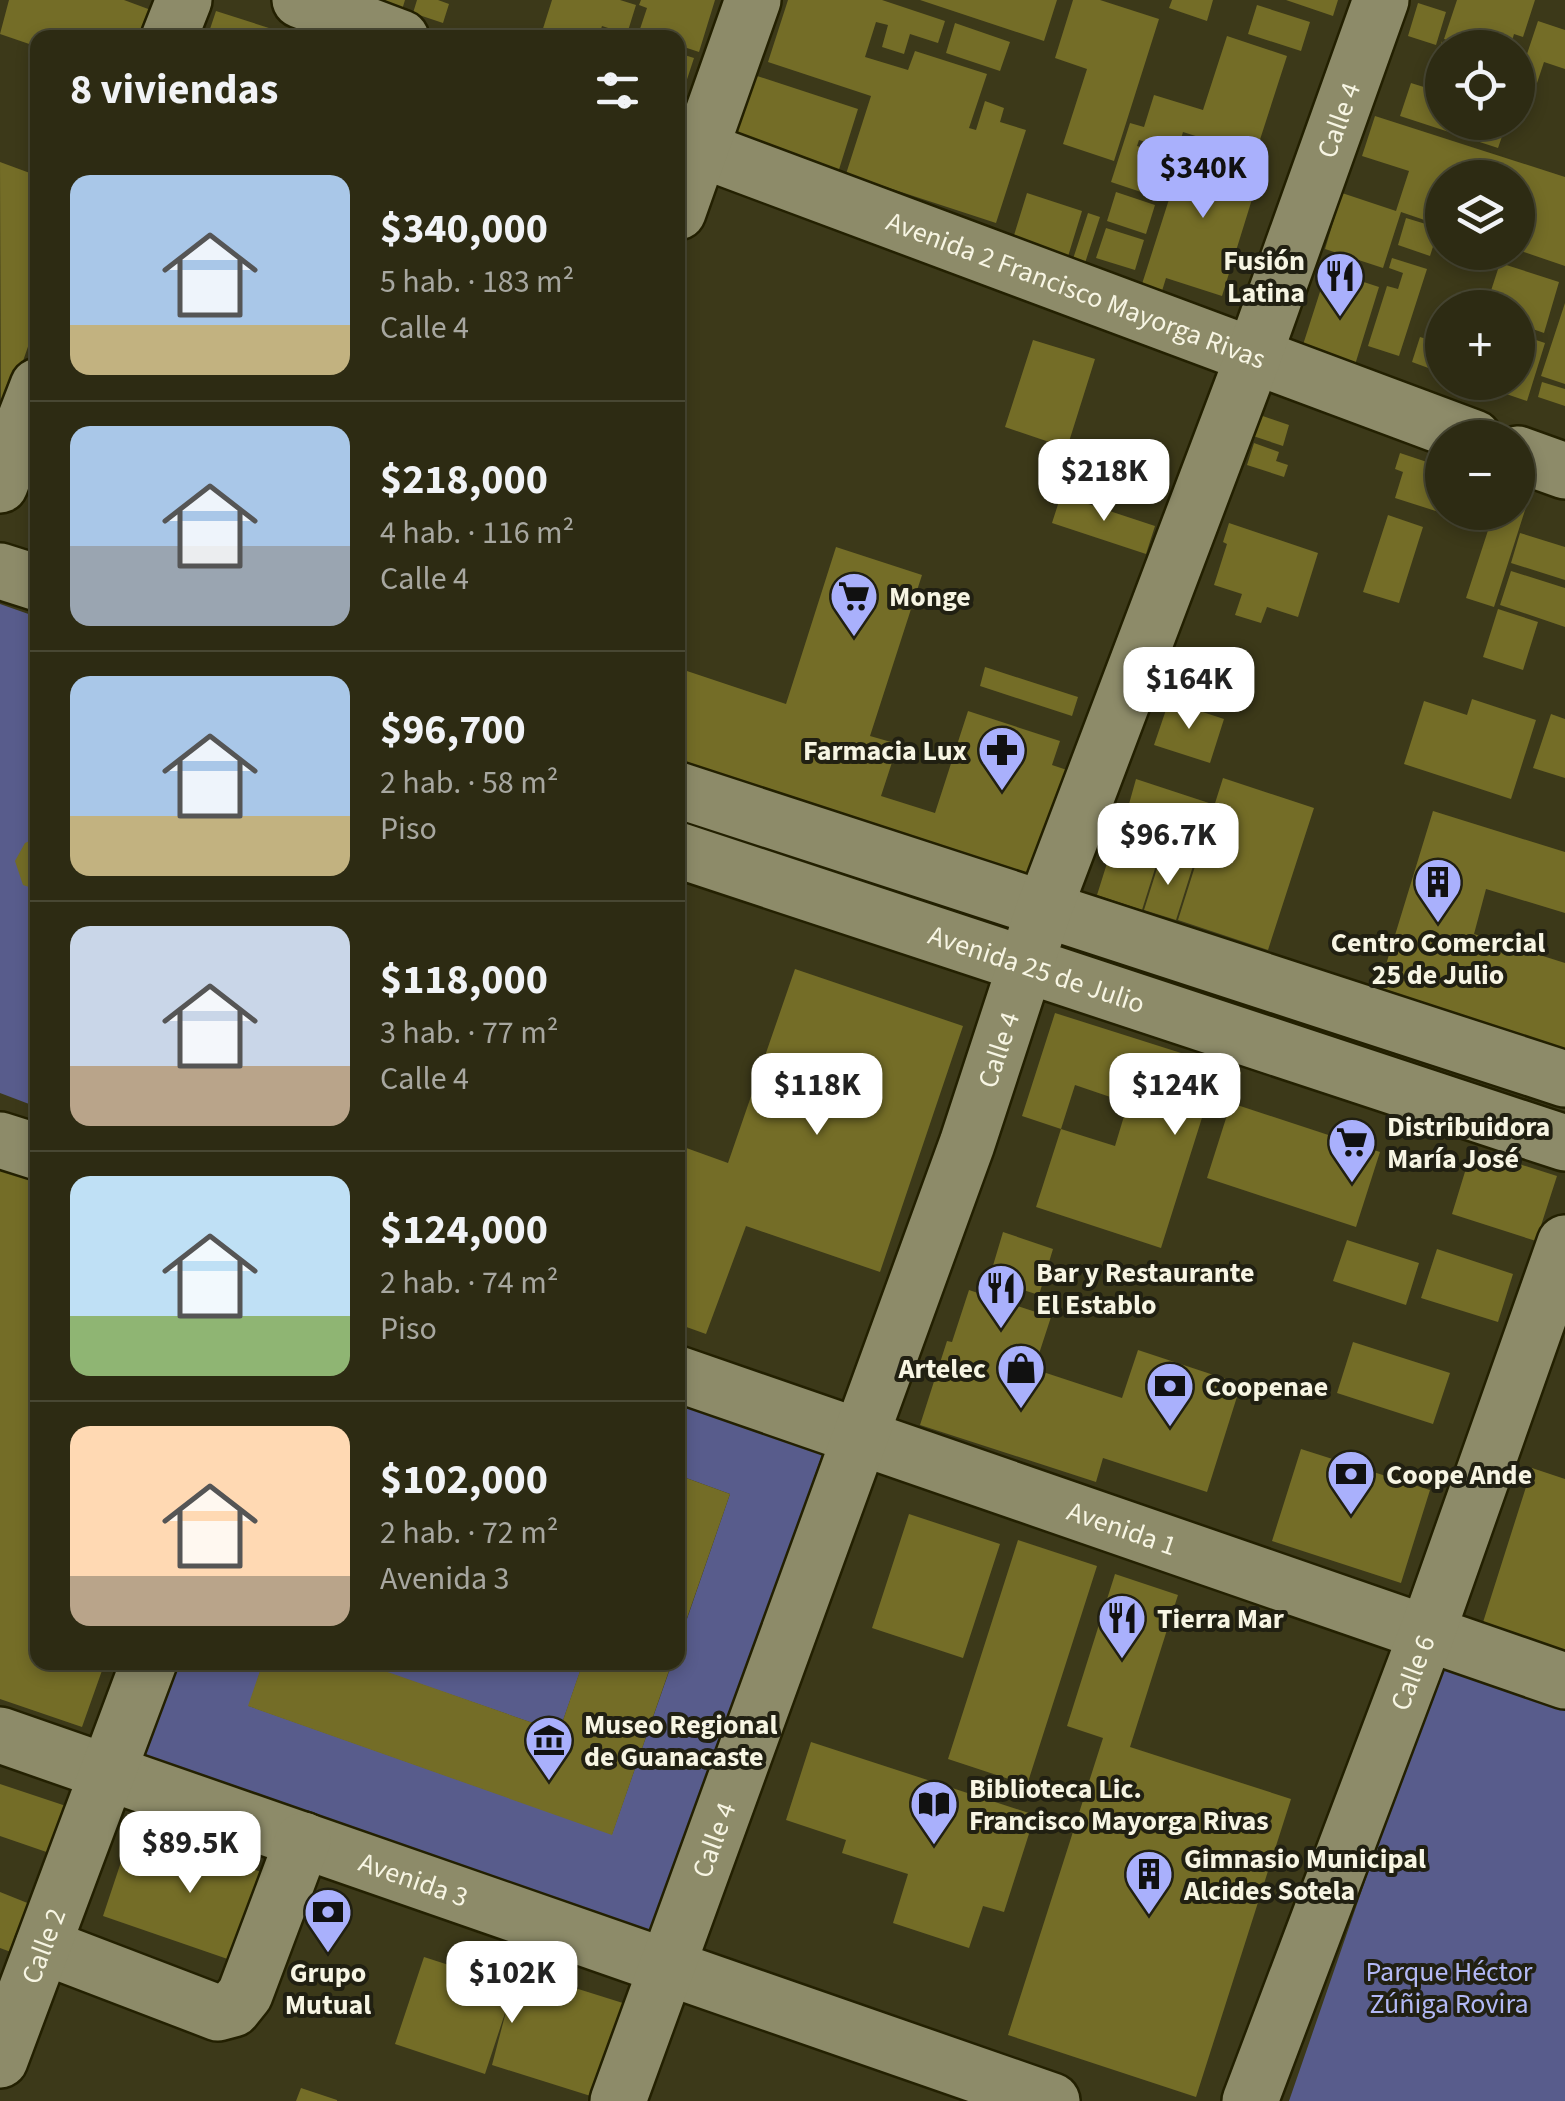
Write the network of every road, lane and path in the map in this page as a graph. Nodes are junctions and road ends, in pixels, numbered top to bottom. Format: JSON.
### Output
{"nodes":[{"id":1,"x":184,"y":0,"type":"edge"},
{"id":2,"x":300,"y":0,"type":"edge"},
{"id":3,"x":753,"y":0,"type":"edge"},
{"id":4,"x":1381,"y":0,"type":"edge"},
{"id":5,"x":173,"y":30,"type":"edge"},
{"id":6,"x":380,"y":30,"type":"edge"},
{"id":7,"x":689,"y":145,"type":"edge"},
{"id":8,"x":1254,"y":355,"type":"junction"},
{"id":9,"x":30,"y":407,"type":"edge"},
{"id":10,"x":1426,"y":420,"type":"edge"},
{"id":11,"x":1535,"y":460,"type":"edge"},
{"id":12,"x":1565,"y":471,"type":"edge"},
{"id":13,"x":0,"y":485,"type":"edge"},
{"id":14,"x":0,"y":571,"type":"edge"},
{"id":15,"x":30,"y":580,"type":"edge"},
{"id":16,"x":685,"y":792,"type":"edge"},
{"id":17,"x":685,"y":852,"type":"edge"},
{"id":18,"x":1044,"y":910,"type":"junction"},
{"id":19,"x":1024,"y":965,"type":"junction"},
{"id":20,"x":1565,"y":1079,"type":"edge"},
{"id":21,"x":0,"y":1140,"type":"edge"},
{"id":22,"x":1565,"y":1142,"type":"edge"},
{"id":23,"x":30,"y":1149,"type":"edge"},
{"id":24,"x":1565,"y":1242,"type":"edge"},
{"id":25,"x":685,"y":1376,"type":"edge"},
{"id":26,"x":860,"y":1437,"type":"junction"},
{"id":27,"x":1427,"y":1633,"type":"junction"},
{"id":28,"x":147,"y":1670,"type":"edge"},
{"id":29,"x":1565,"y":1681,"type":"edge"},
{"id":30,"x":0,"y":1735,"type":"edge"},
{"id":31,"x":108,"y":1772,"type":"junction"},
{"id":32,"x":304,"y":1840,"type":"junction"},
{"id":33,"x":43,"y":1946,"type":"junction"},
{"id":34,"x":669,"y":1968,"type":"junction"},
{"id":35,"x":0,"y":2060,"type":"edge"},
{"id":36,"x":618,"y":2101,"type":"edge"},
{"id":37,"x":1052,"y":2101,"type":"edge"},
{"id":38,"x":1250,"y":2101,"type":"edge"}],
"edges":[{"from":1,"to":5,"type":"street"},
{"from":2,"to":6,"type":"street"},
{"from":3,"to":7,"type":"street"},
{"from":4,"to":8,"type":"street","name":"Calle 4"},
{"from":7,"to":8,"type":"street","name":"Avenida 2 Francisco Mayorga Rivas"},
{"from":8,"to":10,"type":"street","name":"Avenida 2 Francisco Mayorga Rivas"},
{"from":8,"to":18,"type":"street","name":"Calle 4"},
{"from":9,"to":13,"type":"street"},
{"from":11,"to":12,"type":"street"},
{"from":14,"to":15,"type":"street"},
{"from":16,"to":18,"type":"street"},
{"from":17,"to":19,"type":"street","name":"Avenida 25 de Julio"},
{"from":18,"to":19,"type":"street","name":"Calle 4"},
{"from":18,"to":20,"type":"street"},
{"from":19,"to":22,"type":"street","name":"Avenida 25 de Julio"},
{"from":19,"to":26,"type":"street","name":"Calle 4"},
{"from":21,"to":23,"type":"street"},
{"from":24,"to":27,"type":"street","name":"Calle 6"},
{"from":25,"to":26,"type":"street","name":"Avenida 1"},
{"from":26,"to":27,"type":"street","name":"Avenida 1"},
{"from":26,"to":34,"type":"street","name":"Calle 4"},
{"from":27,"to":29,"type":"street","name":"Avenida 1"},
{"from":27,"to":38,"type":"street","name":"Calle 6"},
{"from":28,"to":31,"type":"street","name":"Calle 2"},
{"from":30,"to":31,"type":"street","name":"Avenida 3"},
{"from":31,"to":32,"type":"street","name":"Avenida 3"},
{"from":31,"to":33,"type":"street","name":"Calle 2"},
{"from":32,"to":33,"type":"street"},
{"from":32,"to":34,"type":"street","name":"Avenida 3"},
{"from":33,"to":35,"type":"street","name":"Calle 2"},
{"from":34,"to":36,"type":"street","name":"Calle 4"},
{"from":34,"to":37,"type":"street","name":"Avenida 3"}]}
